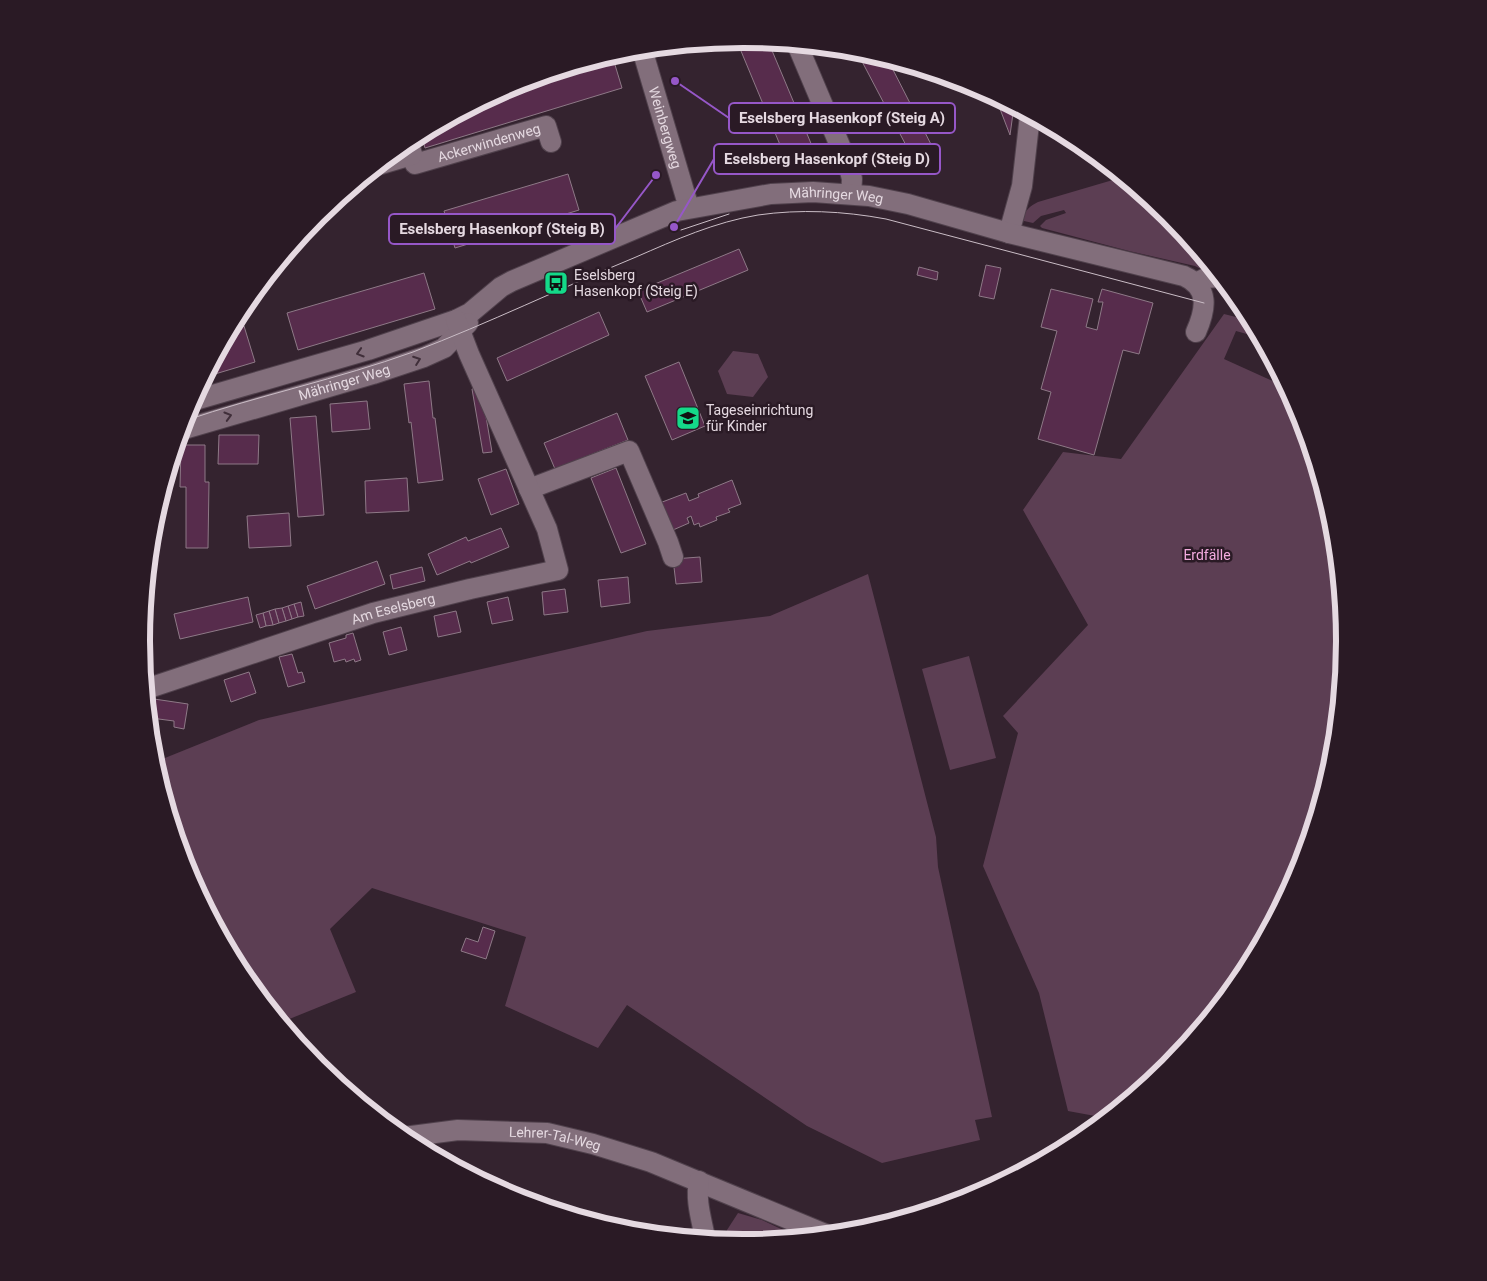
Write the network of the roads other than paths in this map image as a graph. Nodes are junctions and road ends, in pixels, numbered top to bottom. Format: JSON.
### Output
{"nodes":[{"id":1,"x":800,"y":51,"type":"edge"},
{"id":2,"x":644,"y":56,"type":"edge"},
{"id":3,"x":1029,"y":121,"type":"edge"},
{"id":4,"x":551,"y":142,"type":"dead end"},
{"id":5,"x":406,"y":154,"type":"edge"},
{"id":6,"x":851,"y":194,"type":"junction"},
{"id":7,"x":689,"y":208,"type":"junction"},
{"id":8,"x":1009,"y":233,"type":"junction"},
{"id":9,"x":1212,"y":278,"type":"edge"},
{"id":10,"x":1196,"y":283,"type":"junction"},
{"id":11,"x":458,"y":326,"type":"junction"},
{"id":12,"x":1196,"y":332,"type":"dead end"},
{"id":13,"x":203,"y":398,"type":"edge"},
{"id":14,"x":191,"y":427,"type":"edge"},
{"id":15,"x":529,"y":489,"type":"junction"},
{"id":16,"x":672,"y":557,"type":"dead end"},
{"id":17,"x":152,"y":682,"type":"edge"},
{"id":18,"x":416,"y":1135,"type":"edge"},
{"id":19,"x":699,"y":1181,"type":"junction"},
{"id":20,"x":813,"y":1229,"type":"edge"},
{"id":21,"x":704,"y":1232,"type":"edge"}],
"edges":[{"from":1,"to":6,"type":"street"},
{"from":2,"to":7,"type":"street","name":"Weinbergweg"},
{"from":3,"to":8,"type":"street"},
{"from":4,"to":5,"type":"street","name":"Ackerwindenweg"},
{"from":6,"to":7,"type":"street","name":"Mähringer Weg"},
{"from":6,"to":8,"type":"street","name":"Mähringer Weg"},
{"from":7,"to":11,"type":"street","name":"Mähringer Weg"},
{"from":8,"to":10,"type":"street","name":"Mähringer Weg"},
{"from":9,"to":10,"type":"street"},
{"from":10,"to":12,"type":"street"},
{"from":11,"to":13,"type":"street","name":"Mähringer Weg","one_way":true},
{"from":14,"to":11,"type":"street","name":"Mähringer Weg","one_way":true},
{"from":11,"to":15,"type":"street","name":"Am Eselsberg"},
{"from":15,"to":16,"type":"street"},
{"from":15,"to":17,"type":"street","name":"Am Eselsberg"},
{"from":18,"to":19,"type":"street","name":"Lehrer-Tal-Weg"},
{"from":19,"to":20,"type":"street","name":"Lehrer-Tal-Weg"},
{"from":19,"to":21,"type":"street"}]}
